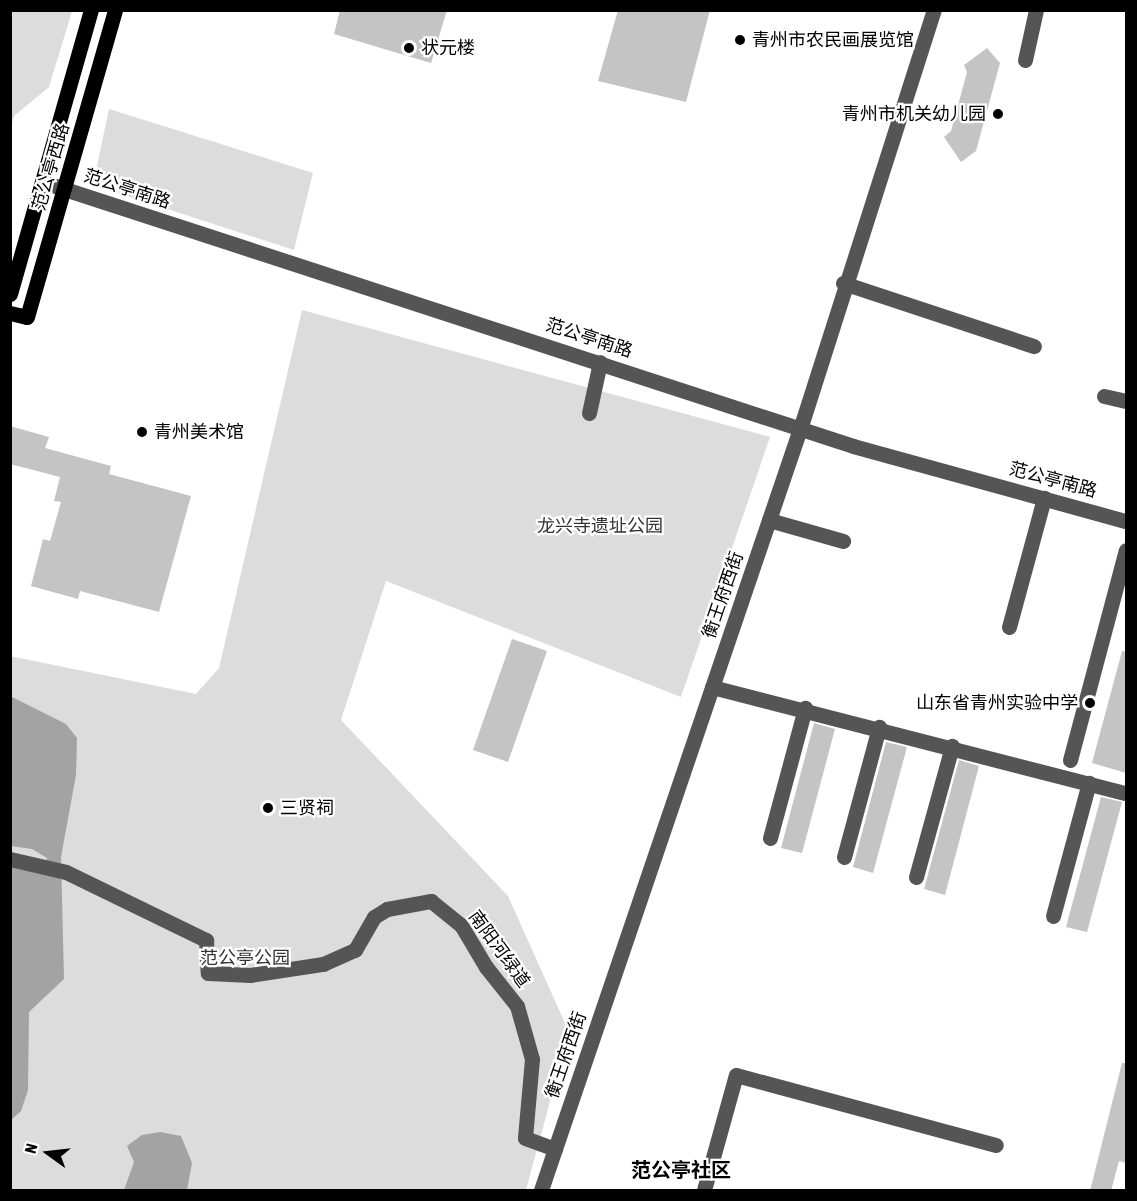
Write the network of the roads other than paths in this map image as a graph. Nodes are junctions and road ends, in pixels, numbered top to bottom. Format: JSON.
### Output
{"nodes":[{"id":1,"x":91,"y":10,"type":"edge"},
{"id":2,"x":115,"y":10,"type":"edge"},
{"id":3,"x":934,"y":10,"type":"edge"},
{"id":4,"x":1036,"y":10,"type":"edge"},
{"id":5,"x":1025,"y":60,"type":"dead end"},
{"id":6,"x":43,"y":182,"type":"junction"},
{"id":7,"x":66,"y":189,"type":"junction"},
{"id":8,"x":843,"y":283,"type":"junction"},
{"id":9,"x":10,"y":294,"type":"edge"},
{"id":10,"x":10,"y":313,"type":"edge"},
{"id":11,"x":1034,"y":346,"type":"dead end"},
{"id":12,"x":600,"y":362,"type":"junction"},
{"id":13,"x":1104,"y":396,"type":"dead end"},
{"id":14,"x":1126,"y":401,"type":"edge"},
{"id":15,"x":589,"y":413,"type":"dead end"},
{"id":16,"x":801,"y":426,"type":"junction"},
{"id":17,"x":1044,"y":498,"type":"junction"},
{"id":18,"x":769,"y":520,"type":"junction"},
{"id":19,"x":1126,"y":521,"type":"edge"},
{"id":20,"x":843,"y":541,"type":"dead end"},
{"id":21,"x":1126,"y":552,"type":"edge"},
{"id":22,"x":1010,"y":627,"type":"dead end"},
{"id":23,"x":712,"y":687,"type":"junction"},
{"id":24,"x":805,"y":708,"type":"junction"},
{"id":25,"x":879,"y":727,"type":"junction"},
{"id":26,"x":952,"y":746,"type":"junction"},
{"id":27,"x":1070,"y":760,"type":"dead end"},
{"id":28,"x":1089,"y":783,"type":"junction"},
{"id":29,"x":1126,"y":793,"type":"edge"},
{"id":30,"x":770,"y":837,"type":"dead end"},
{"id":31,"x":844,"y":857,"type":"dead end"},
{"id":32,"x":10,"y":859,"type":"edge"},
{"id":33,"x":916,"y":877,"type":"dead end"},
{"id":34,"x":1053,"y":916,"type":"dead end"},
{"id":35,"x":996,"y":1145,"type":"dead end"},
{"id":36,"x":555,"y":1149,"type":"junction"},
{"id":37,"x":541,"y":1191,"type":"edge"},
{"id":38,"x":704,"y":1191,"type":"edge"}],
"edges":[{"from":1,"to":6,"type":"main road","name":"范公亭西路"},
{"from":2,"to":7,"type":"main road","name":"范公亭西路"},
{"from":3,"to":8,"type":"street","name":"衡王府西街"},
{"from":4,"to":5,"type":"street"},
{"from":6,"to":7,"type":"street","name":"范公亭南路"},
{"from":6,"to":9,"type":"main road","name":"范公亭西路"},
{"from":7,"to":10,"type":"main road","name":"范公亭西路"},
{"from":7,"to":12,"type":"street","name":"范公亭南路"},
{"from":8,"to":11,"type":"street"},
{"from":8,"to":16,"type":"street","name":"衡王府西街"},
{"from":12,"to":15,"type":"street"},
{"from":12,"to":16,"type":"street","name":"范公亭南路"},
{"from":13,"to":14,"type":"street"},
{"from":16,"to":17,"type":"street","name":"范公亭南路"},
{"from":16,"to":18,"type":"street","name":"衡王府西街"},
{"from":17,"to":19,"type":"street","name":"范公亭南路"},
{"from":17,"to":22,"type":"street"},
{"from":18,"to":20,"type":"street"},
{"from":18,"to":23,"type":"street","name":"衡王府西街"},
{"from":21,"to":27,"type":"street"},
{"from":23,"to":24,"type":"street"},
{"from":23,"to":36,"type":"street","name":"衡王府西街"},
{"from":24,"to":25,"type":"street"},
{"from":24,"to":30,"type":"street"},
{"from":25,"to":26,"type":"street"},
{"from":25,"to":31,"type":"street"},
{"from":26,"to":28,"type":"street"},
{"from":26,"to":33,"type":"street"},
{"from":28,"to":29,"type":"street"},
{"from":28,"to":34,"type":"street"},
{"from":32,"to":36,"type":"street","name":"南阳河绿道"},
{"from":35,"to":38,"type":"street"},
{"from":36,"to":37,"type":"street","name":"衡王府西街"}]}
